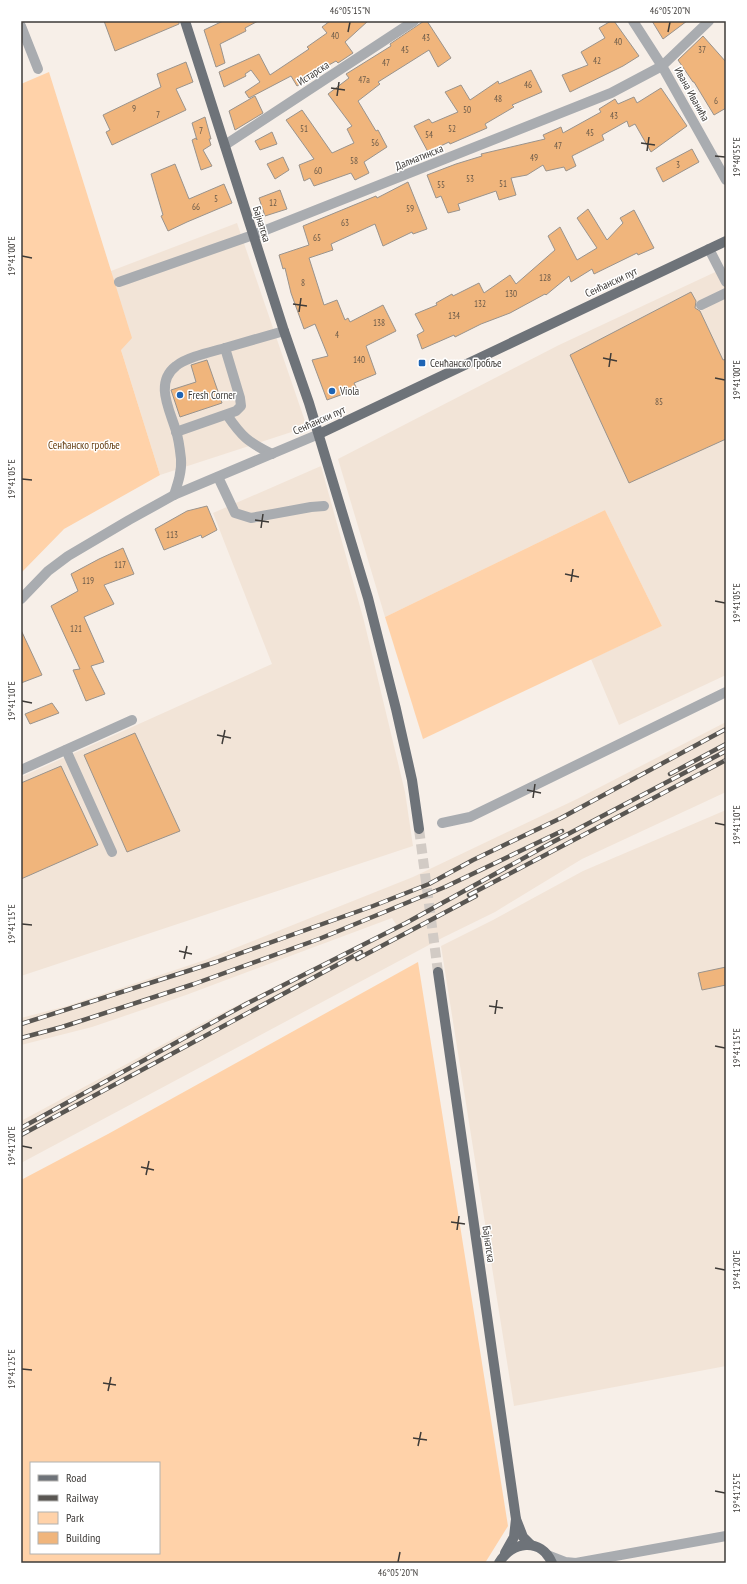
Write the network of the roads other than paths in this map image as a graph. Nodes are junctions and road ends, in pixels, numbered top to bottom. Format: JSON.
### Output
{"nodes":[{"id":1,"x":185,"y":21,"type":"edge"},
{"id":2,"x":414,"y":21,"type":"edge"},
{"id":3,"x":633,"y":21,"type":"edge"},
{"id":4,"x":709,"y":21,"type":"edge"},
{"id":5,"x":21,"y":26,"type":"edge"},
{"id":6,"x":662,"y":66,"type":"junction"},
{"id":7,"x":38,"y":69,"type":"dead end"},
{"id":8,"x":225,"y":145,"type":"junction"},
{"id":9,"x":726,"y":180,"type":"edge"},
{"id":10,"x":253,"y":235,"type":"junction"},
{"id":11,"x":726,"y":241,"type":"edge"},
{"id":12,"x":709,"y":249,"type":"junction"},
{"id":13,"x":119,"y":282,"type":"dead end"},
{"id":14,"x":726,"y":282,"type":"edge"},
{"id":15,"x":726,"y":293,"type":"edge"},
{"id":16,"x":701,"y":305,"type":"dead end"},
{"id":17,"x":284,"y":331,"type":"junction"},
{"id":18,"x":225,"y":348,"type":"junction"},
{"id":19,"x":227,"y":415,"type":"junction"},
{"id":20,"x":176,"y":432,"type":"junction"},
{"id":21,"x":319,"y":434,"type":"junction"},
{"id":22,"x":272,"y":454,"type":"junction"},
{"id":23,"x":218,"y":477,"type":"junction"},
{"id":24,"x":174,"y":495,"type":"junction"},
{"id":25,"x":324,"y":506,"type":"dead end"},
{"id":26,"x":21,"y":599,"type":"edge"},
{"id":27,"x":726,"y":692,"type":"edge"},
{"id":28,"x":132,"y":720,"type":"dead end"},
{"id":29,"x":66,"y":750,"type":"junction"},
{"id":30,"x":21,"y":770,"type":"edge"},
{"id":31,"x":442,"y":823,"type":"dead end"},
{"id":32,"x":419,"y":829,"type":"tunnel mouth"},
{"id":33,"x":112,"y":852,"type":"dead end"},
{"id":34,"x":438,"y":972,"type":"tunnel mouth"},
{"id":35,"x":516,"y":1519,"type":"junction"},
{"id":36,"x":726,"y":1536,"type":"edge"},
{"id":37,"x":531,"y":1545,"type":"junction"},
{"id":38,"x":550,"y":1559,"type":"edge"},
{"id":39,"x":500,"y":1561,"type":"edge"},
{"id":40,"x":576,"y":1563,"type":"edge"}],
"edges":[{"from":1,"to":8,"type":"main road","name":"Бајнатска"},
{"from":2,"to":8,"type":"street","name":"Истарска"},
{"from":3,"to":6,"type":"street","name":"Ивана Иванића"},
{"from":4,"to":6,"type":"street","name":"Далматинска"},
{"from":5,"to":7,"type":"street"},
{"from":6,"to":9,"type":"street","name":"Ивана Иванића"},
{"from":6,"to":10,"type":"street","name":"Далматинска"},
{"from":8,"to":10,"type":"main road","name":"Бајнатска"},
{"from":10,"to":13,"type":"street","name":"Далматинска"},
{"from":10,"to":17,"type":"main road","name":"Бајнатска"},
{"from":11,"to":12,"type":"main road","name":"Сенћански пут"},
{"from":12,"to":14,"type":"street"},
{"from":12,"to":21,"type":"main road","name":"Сенћански пут"},
{"from":15,"to":16,"type":"street"},
{"from":17,"to":18,"type":"street"},
{"from":17,"to":21,"type":"main road","name":"Бајнатска"},
{"from":18,"to":19,"type":"street"},
{"from":18,"to":20,"type":"street"},
{"from":19,"to":20,"type":"street"},
{"from":19,"to":22,"type":"street"},
{"from":20,"to":24,"type":"street"},
{"from":21,"to":22,"type":"street","name":"Сенћански пут"},
{"from":21,"to":32,"type":"main road","name":"Бајнатска"},
{"from":22,"to":23,"type":"street","name":"Сенћански пут"},
{"from":23,"to":24,"type":"street","name":"Сенћански пут"},
{"from":23,"to":25,"type":"street"},
{"from":24,"to":26,"type":"street","name":"Сенћански пут"},
{"from":27,"to":31,"type":"street"},
{"from":28,"to":29,"type":"street"},
{"from":29,"to":30,"type":"street"},
{"from":29,"to":33,"type":"street"},
{"from":34,"to":35,"type":"main road","name":"Бајнатска"},
{"from":35,"to":37,"type":"main road"},
{"from":35,"to":39,"type":"main road"},
{"from":36,"to":40,"type":"street"},
{"from":37,"to":38,"type":"main road"},
{"from":37,"to":39,"type":"main road"},
{"from":38,"to":40,"type":"street"}]}
